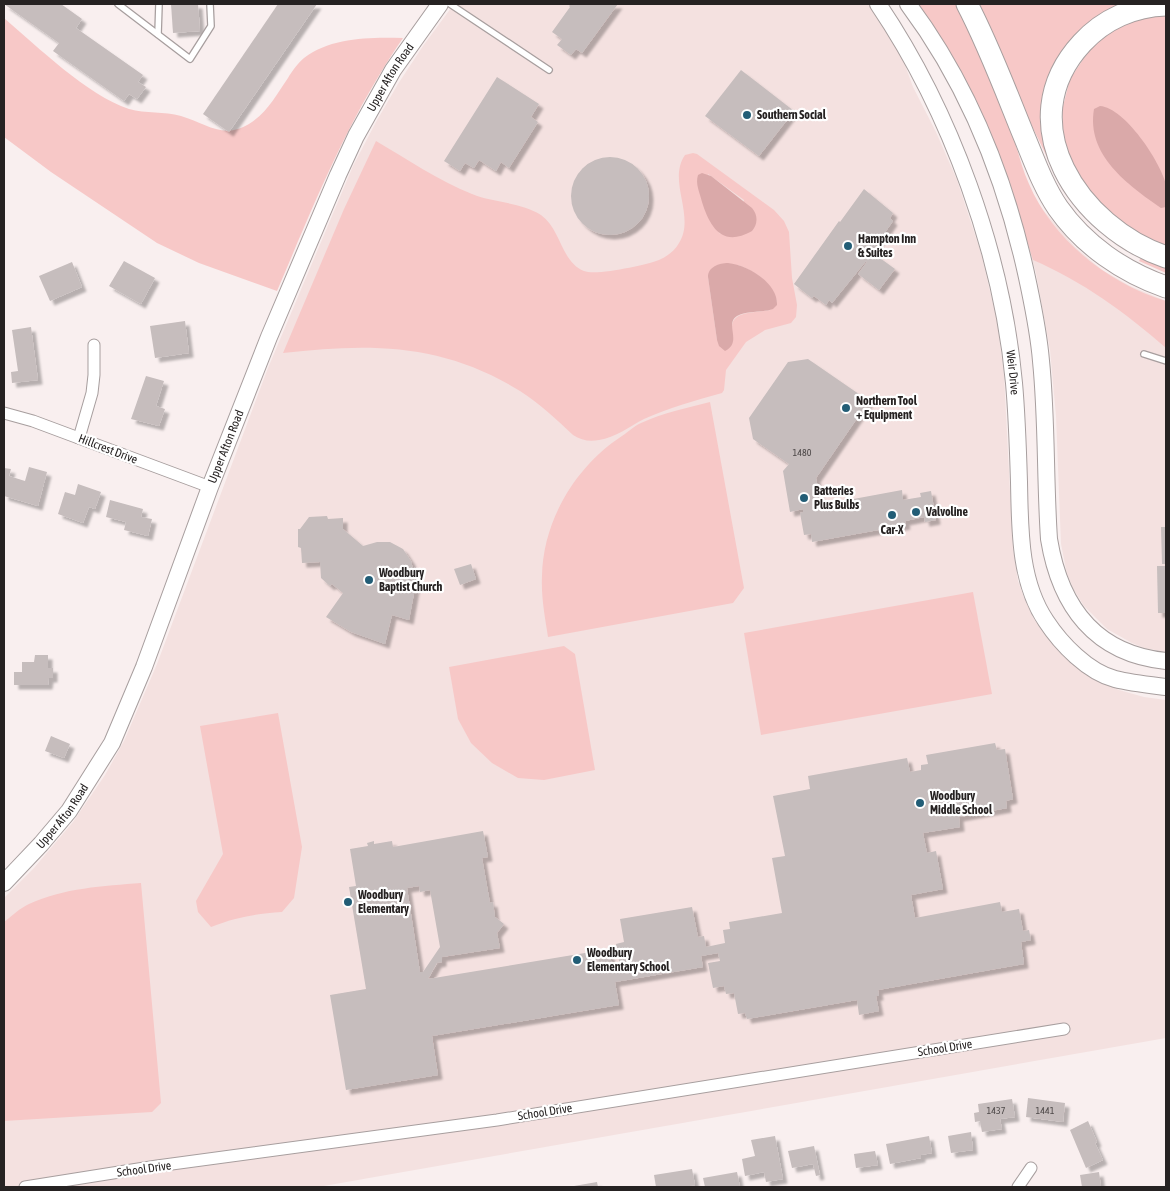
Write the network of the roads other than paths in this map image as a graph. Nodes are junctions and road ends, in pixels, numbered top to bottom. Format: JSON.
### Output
{"nodes":[{"id":1,"x":118,"y":4,"type":"edge"},
{"id":2,"x":159,"y":4,"type":"edge"},
{"id":3,"x":210,"y":4,"type":"edge"},
{"id":4,"x":440,"y":4,"type":"edge"},
{"id":5,"x":450,"y":4,"type":"edge"},
{"id":6,"x":878,"y":4,"type":"edge"},
{"id":7,"x":908,"y":4,"type":"edge"},
{"id":8,"x":967,"y":4,"type":"edge"},
{"id":9,"x":1166,"y":5,"type":"edge"},
{"id":10,"x":158,"y":34,"type":"junction"},
{"id":11,"x":550,"y":70,"type":"dead end"},
{"id":12,"x":1166,"y":257,"type":"edge"},
{"id":13,"x":1166,"y":287,"type":"edge"},
{"id":14,"x":94,"y":345,"type":"dead end"},
{"id":15,"x":1144,"y":354,"type":"dead end"},
{"id":16,"x":1166,"y":361,"type":"edge"},
{"id":17,"x":4,"y":413,"type":"edge"},
{"id":18,"x":79,"y":438,"type":"junction"},
{"id":19,"x":210,"y":487,"type":"junction"},
{"id":20,"x":1166,"y":661,"type":"edge"},
{"id":21,"x":1166,"y":687,"type":"edge"},
{"id":22,"x":4,"y":883,"type":"edge"},
{"id":23,"x":1064,"y":1029,"type":"dead end"},
{"id":24,"x":1032,"y":1168,"type":"dead end"},
{"id":25,"x":25,"y":1187,"type":"edge"},
{"id":26,"x":1018,"y":1187,"type":"edge"}],
"edges":[{"from":1,"to":10,"type":"lane"},
{"from":2,"to":10,"type":"lane"},
{"from":3,"to":10,"type":"lane"},
{"from":4,"to":19,"type":"street","name":"Upper Afton Road"},
{"from":5,"to":11,"type":"lane"},
{"from":6,"to":21,"type":"street","name":"Weir Drive"},
{"from":7,"to":20,"type":"street"},
{"from":8,"to":13,"type":"highway"},
{"from":9,"to":12,"type":"highway"},
{"from":14,"to":18,"type":"street"},
{"from":15,"to":16,"type":"lane"},
{"from":17,"to":18,"type":"street","name":"Hillcrest Drive"},
{"from":18,"to":19,"type":"street","name":"Hillcrest Drive"},
{"from":19,"to":22,"type":"street","name":"Upper Afton Road"},
{"from":23,"to":25,"type":"street","name":"School Drive"},
{"from":24,"to":26,"type":"street"}]}
